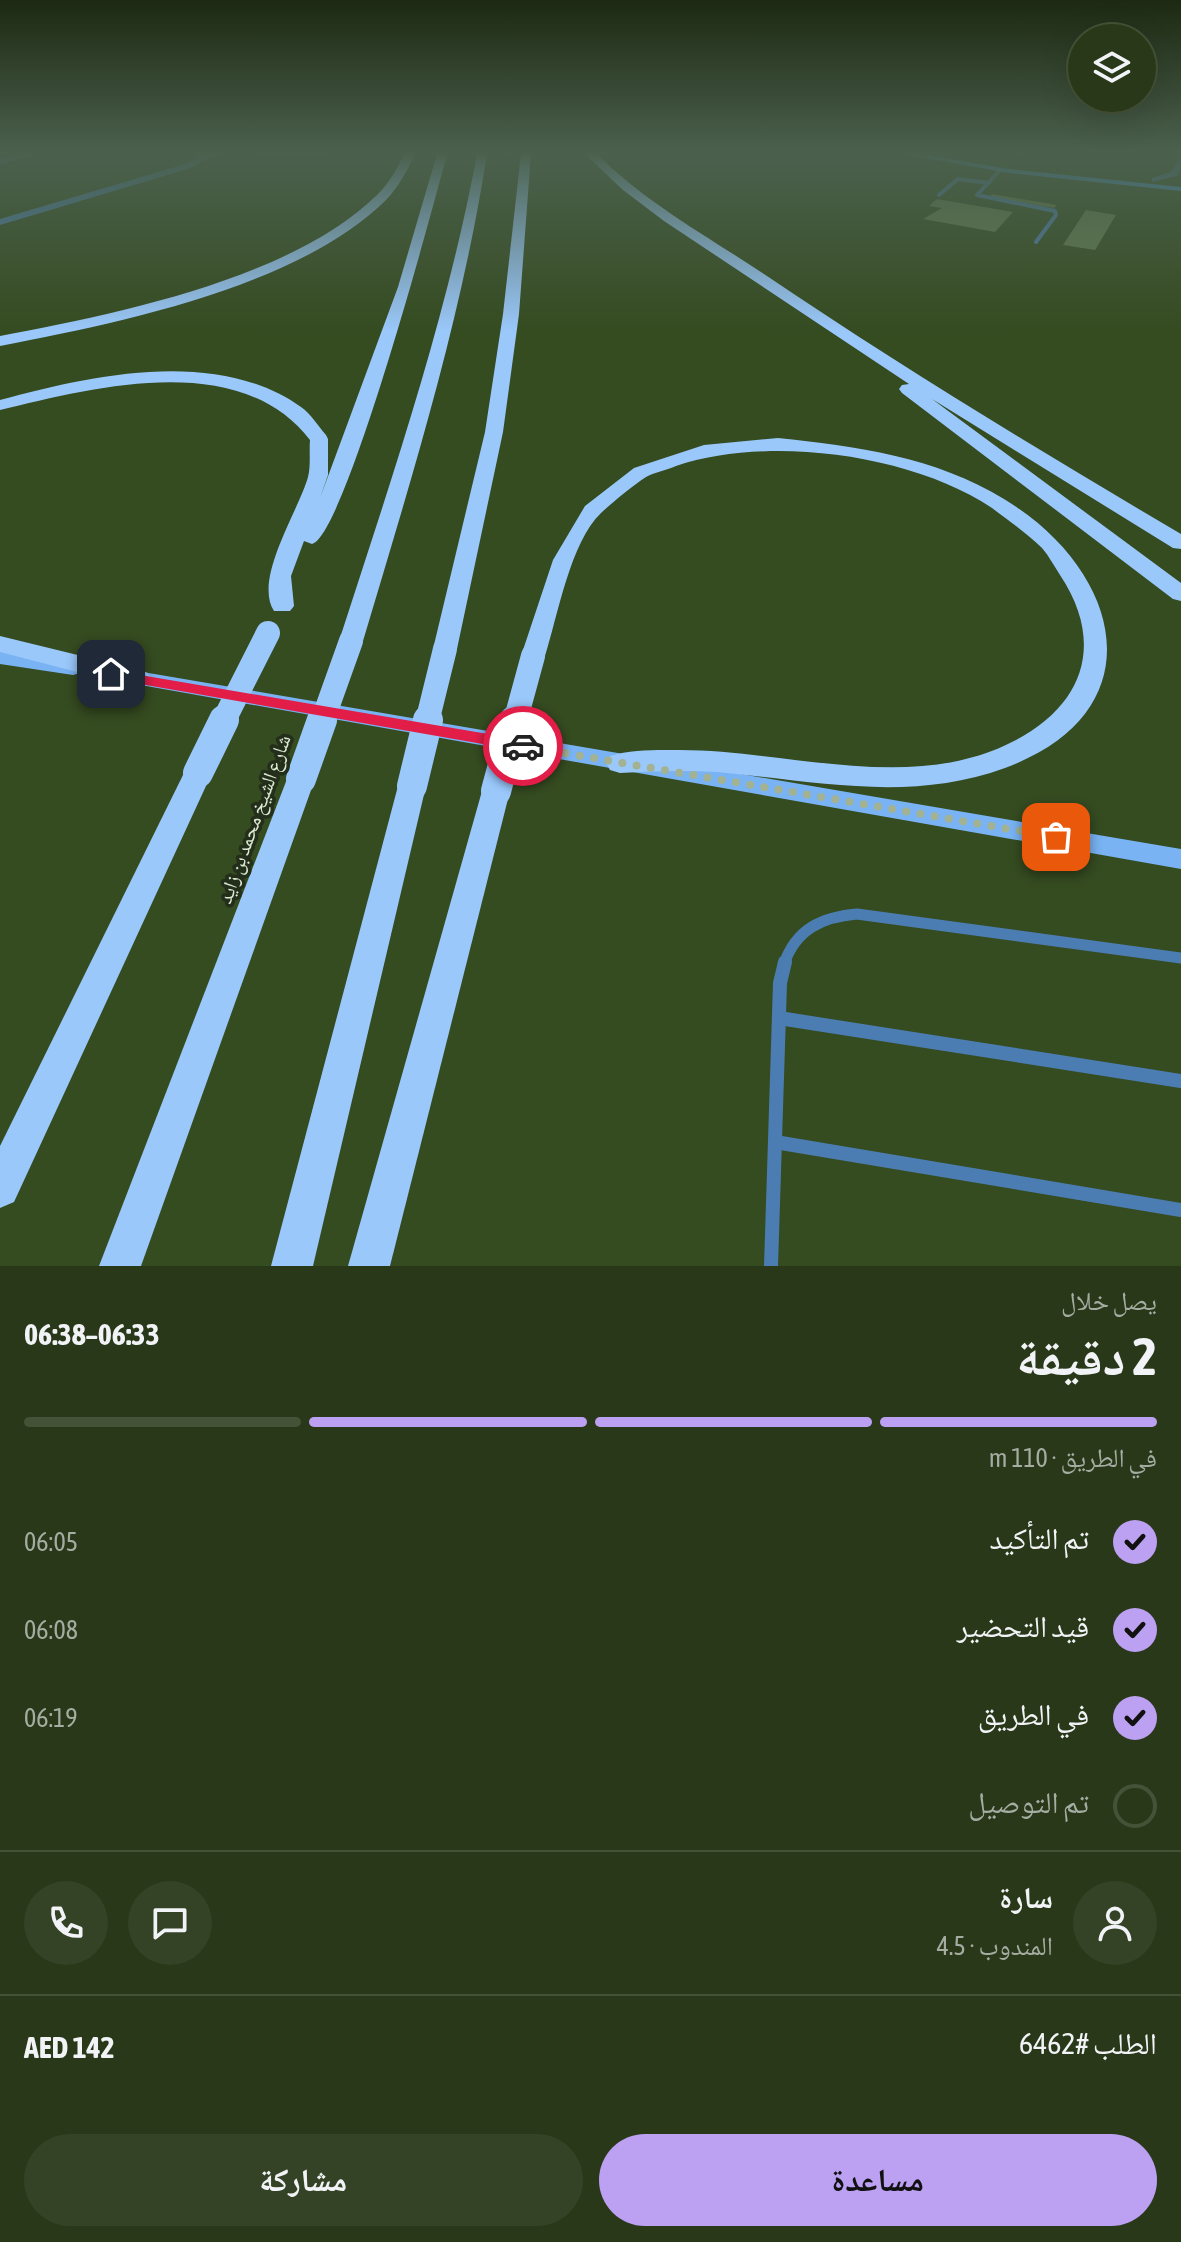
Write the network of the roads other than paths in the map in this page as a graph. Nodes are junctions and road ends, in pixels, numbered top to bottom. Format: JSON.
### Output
{"nodes":[{"id":1,"x":30,"y":213,"type":"edge"},
{"id":2,"x":362,"y":213,"type":"edge"},
{"id":3,"x":427,"y":213,"type":"edge"},
{"id":4,"x":470,"y":213,"type":"edge"},
{"id":5,"x":520,"y":213,"type":"edge"},
{"id":6,"x":665,"y":213,"type":"edge"},
{"id":7,"x":1057,"y":213,"type":"edge"},
{"id":8,"x":0,"y":222,"type":"edge"},
{"id":9,"x":1036,"y":242,"type":"dead end"},
{"id":10,"x":0,"y":341,"type":"edge"},
{"id":11,"x":885,"y":364,"type":"junction"},
{"id":12,"x":0,"y":405,"type":"edge"},
{"id":13,"x":1181,"y":543,"type":"edge"},
{"id":14,"x":1181,"y":594,"type":"edge"},
{"id":15,"x":282,"y":606,"type":"junction"},
{"id":16,"x":0,"y":644,"type":"edge"},
{"id":17,"x":0,"y":657,"type":"edge"},
{"id":18,"x":139,"y":679,"type":"junction"},
{"id":19,"x":620,"y":763,"type":"junction"},
{"id":20,"x":1181,"y":859,"type":"edge"},
{"id":21,"x":1181,"y":958,"type":"edge"},
{"id":22,"x":779,"y":1018,"type":"junction"},
{"id":23,"x":1181,"y":1081,"type":"edge"},
{"id":24,"x":775,"y":1142,"type":"junction"},
{"id":25,"x":0,"y":1188,"type":"edge"},
{"id":26,"x":1181,"y":1210,"type":"edge"},
{"id":27,"x":120,"y":1266,"type":"edge"},
{"id":28,"x":292,"y":1266,"type":"edge"},
{"id":29,"x":369,"y":1266,"type":"edge"},
{"id":30,"x":771,"y":1266,"type":"edge"}],
"edges":[{"from":1,"to":8,"type":"street"},
{"from":2,"to":10,"type":"highway"},
{"from":3,"to":15,"type":"highway"},
{"from":4,"to":27,"type":"highway","name":"شارع الشيخ محمد بن زايد","bridge":true},
{"from":5,"to":28,"type":"highway","bridge":true},
{"from":6,"to":11,"type":"highway"},
{"from":7,"to":9,"type":"lane"},
{"from":11,"to":13,"type":"highway"},
{"from":11,"to":14,"type":"highway"},
{"from":12,"to":15,"type":"highway"},
{"from":15,"to":25,"type":"highway","bridge":true},
{"from":16,"to":18,"type":"highway"},
{"from":17,"to":18,"type":"main road"},
{"from":18,"to":19,"type":"main road"},
{"from":19,"to":20,"type":"main road"},
{"from":19,"to":29,"type":"highway","bridge":true},
{"from":21,"to":22,"type":"lane"},
{"from":22,"to":23,"type":"lane"},
{"from":22,"to":24,"type":"lane"},
{"from":24,"to":26,"type":"lane"},
{"from":24,"to":30,"type":"lane"}]}
